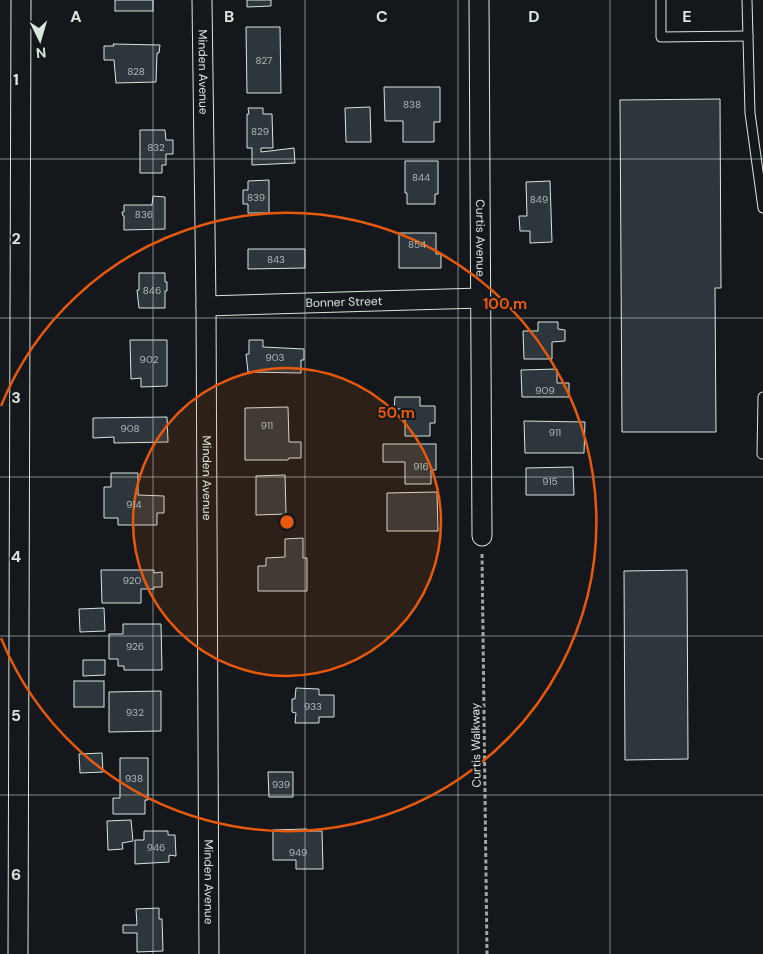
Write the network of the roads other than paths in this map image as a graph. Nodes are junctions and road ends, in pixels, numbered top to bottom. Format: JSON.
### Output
{"nodes":[{"id":1,"x":21,"y":0,"type":"edge"},
{"id":2,"x":202,"y":0,"type":"edge"},
{"id":3,"x":479,"y":0,"type":"edge"},
{"id":4,"x":661,"y":0,"type":"edge"},
{"id":5,"x":747,"y":0,"type":"edge"},
{"id":6,"x":748,"y":36,"type":"junction"},
{"id":7,"x":763,"y":208,"type":"edge"},
{"id":8,"x":481,"y":298,"type":"junction"},
{"id":9,"x":206,"y":306,"type":"junction"},
{"id":10,"x":763,"y":397,"type":"edge"},
{"id":11,"x":762,"y":454,"type":"edge"},
{"id":12,"x":482,"y":536,"type":"road end"},
{"id":13,"x":18,"y":954,"type":"edge"},
{"id":14,"x":209,"y":954,"type":"edge"}],
"edges":[{"from":1,"to":13,"type":"street"},
{"from":2,"to":9,"type":"street","name":"Minden Avenue"},
{"from":3,"to":8,"type":"street","name":"Curtis Avenue"},
{"from":4,"to":6,"type":"lane"},
{"from":5,"to":6,"type":"lane"},
{"from":6,"to":7,"type":"lane"},
{"from":8,"to":9,"type":"street","name":"Bonner Street"},
{"from":8,"to":12,"type":"street","name":"Curtis Avenue"},
{"from":9,"to":14,"type":"street","name":"Minden Avenue"},
{"from":10,"to":11,"type":"lane"}]}
